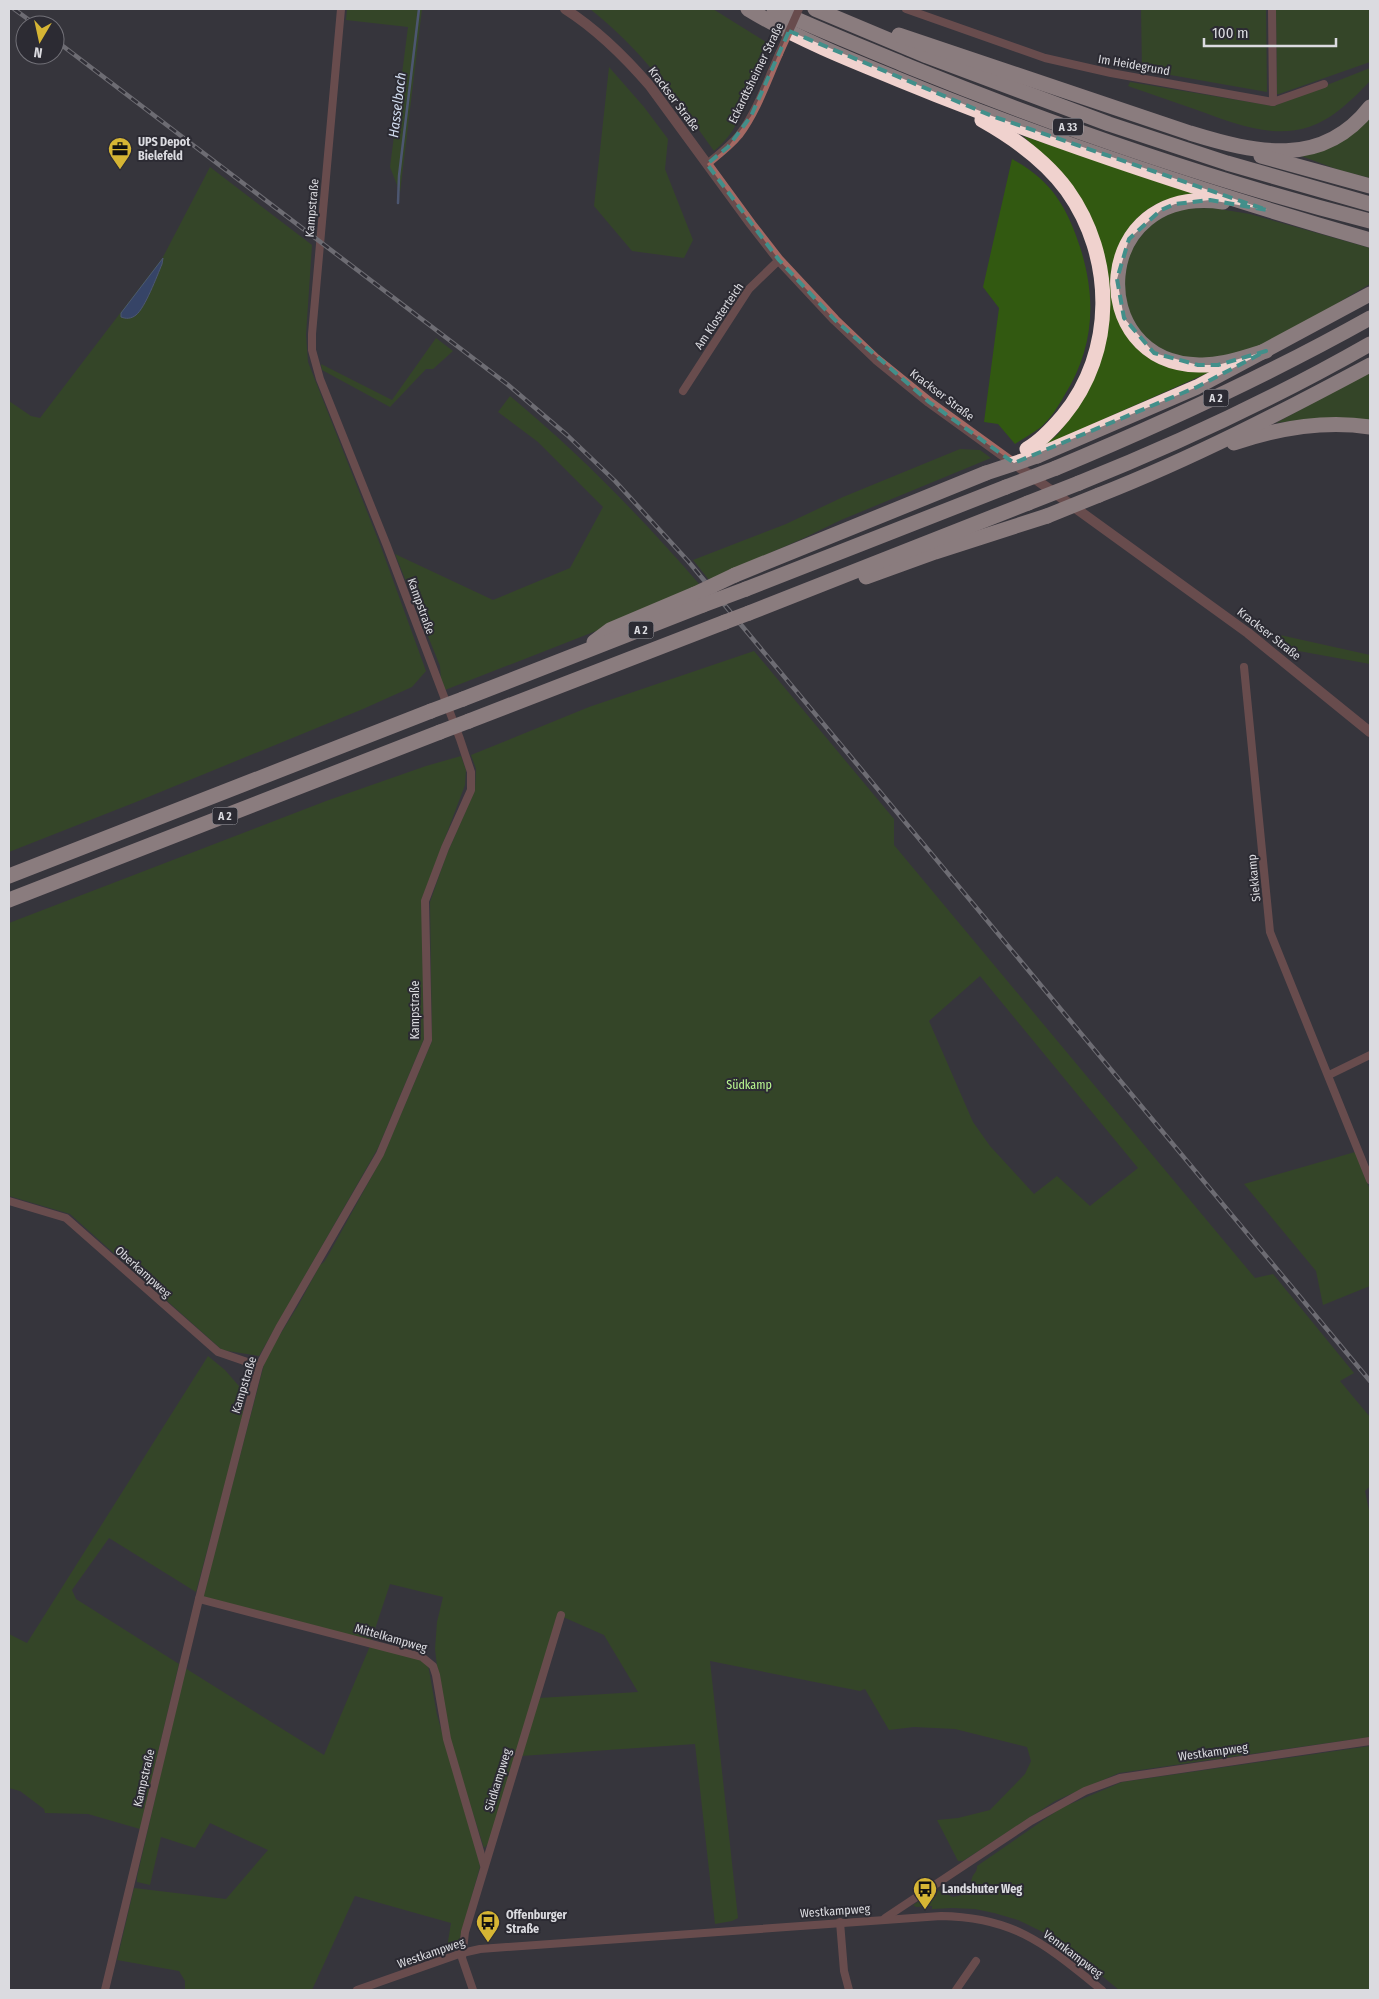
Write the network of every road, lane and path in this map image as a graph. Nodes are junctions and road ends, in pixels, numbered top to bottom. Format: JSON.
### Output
{"nodes":[{"id":1,"x":341,"y":9,"type":"edge"},
{"id":2,"x":565,"y":9,"type":"edge"},
{"id":3,"x":748,"y":9,"type":"edge"},
{"id":4,"x":774,"y":9,"type":"edge"},
{"id":5,"x":799,"y":9,"type":"edge"},
{"id":6,"x":815,"y":9,"type":"edge"},
{"id":7,"x":823,"y":9,"type":"edge"},
{"id":8,"x":906,"y":9,"type":"edge"},
{"id":9,"x":1272,"y":9,"type":"edge"},
{"id":10,"x":1324,"y":84,"type":"dead end"},
{"id":11,"x":917,"y":86,"type":"junction"},
{"id":12,"x":1273,"y":102,"type":"junction"},
{"id":13,"x":1370,"y":107,"type":"edge"},
{"id":14,"x":1220,"y":142,"type":"junction"},
{"id":15,"x":707,"y":164,"type":"junction"},
{"id":16,"x":1370,"y":186,"type":"edge"},
{"id":17,"x":1370,"y":204,"type":"edge"},
{"id":18,"x":1266,"y":210,"type":"junction"},
{"id":19,"x":1370,"y":221,"type":"edge"},
{"id":20,"x":1370,"y":240,"type":"edge"},
{"id":21,"x":779,"y":260,"type":"junction"},
{"id":22,"x":1370,"y":294,"type":"edge"},
{"id":23,"x":1370,"y":318,"type":"edge"},
{"id":24,"x":1370,"y":344,"type":"edge"},
{"id":25,"x":1266,"y":351,"type":"junction"},
{"id":26,"x":1370,"y":365,"type":"edge"},
{"id":27,"x":683,"y":391,"type":"dead end"},
{"id":28,"x":1370,"y":427,"type":"edge"},
{"id":29,"x":1032,"y":452,"type":"junction"},
{"id":30,"x":1139,"y":480,"type":"junction"},
{"id":31,"x":814,"y":587,"type":"junction"},
{"id":32,"x":699,"y":600,"type":"junction"},
{"id":33,"x":1244,"y":667,"type":"dead end"},
{"id":34,"x":1370,"y":732,"type":"edge"},
{"id":35,"x":9,"y":876,"type":"edge"},
{"id":36,"x":9,"y":900,"type":"edge"},
{"id":37,"x":1370,"y":1055,"type":"edge"},
{"id":38,"x":1329,"y":1075,"type":"junction"},
{"id":39,"x":1370,"y":1180,"type":"edge"},
{"id":40,"x":9,"y":1201,"type":"edge"},
{"id":41,"x":260,"y":1366,"type":"junction"},
{"id":42,"x":199,"y":1600,"type":"junction"},
{"id":43,"x":561,"y":1615,"type":"dead end"},
{"id":44,"x":1370,"y":1741,"type":"edge"},
{"id":45,"x":484,"y":1865,"type":"junction"},
{"id":46,"x":884,"y":1919,"type":"junction"},
{"id":47,"x":840,"y":1922,"type":"junction"},
{"id":48,"x":462,"y":1953,"type":"junction"},
{"id":49,"x":976,"y":1961,"type":"dead end"},
{"id":50,"x":106,"y":1990,"type":"edge"},
{"id":51,"x":357,"y":1990,"type":"edge"},
{"id":52,"x":473,"y":1990,"type":"edge"},
{"id":53,"x":849,"y":1990,"type":"edge"},
{"id":54,"x":956,"y":1990,"type":"edge"},
{"id":55,"x":1102,"y":1990,"type":"edge"}],
"edges":[{"from":1,"to":41,"type":"street","name":"Kampstraße"},
{"from":2,"to":15,"type":"street","name":"Krackser Straße"},
{"from":3,"to":11,"type":"highway"},
{"from":4,"to":19,"type":"highway","number":"A 33"},
{"from":5,"to":15,"type":"street","name":"Eckardtsheimer Straße","bridge":true},
{"from":6,"to":17,"type":"highway","number":"A 33"},
{"from":7,"to":14,"type":"highway"},
{"from":8,"to":12,"type":"street","name":"Im Heidegrund"},
{"from":9,"to":12,"type":"street"},
{"from":10,"to":12,"type":"street"},
{"from":11,"to":18,"type":"highway"},
{"from":11,"to":29,"type":"highway"},
{"from":13,"to":14,"type":"highway"},
{"from":14,"to":16,"type":"highway"},
{"from":15,"to":21,"type":"street","name":"Krackser Straße"},
{"from":18,"to":20,"type":"highway"},
{"from":18,"to":25,"type":"highway"},
{"from":21,"to":27,"type":"street","name":"Am Klosterteich"},
{"from":21,"to":34,"type":"street","name":"Krackser Straße"},
{"from":22,"to":25,"type":"highway"},
{"from":23,"to":32,"type":"highway","number":"A 2","bridge":true},
{"from":24,"to":31,"type":"highway","number":"A 2","bridge":true},
{"from":25,"to":29,"type":"highway"},
{"from":26,"to":30,"type":"highway"},
{"from":28,"to":30,"type":"highway"},
{"from":29,"to":32,"type":"highway","bridge":true},
{"from":30,"to":31,"type":"highway","bridge":true},
{"from":31,"to":36,"type":"highway","number":"A 2","bridge":true},
{"from":32,"to":35,"type":"highway","number":"A 2","bridge":true},
{"from":33,"to":38,"type":"street","name":"Siekkamp"},
{"from":37,"to":38,"type":"street"},
{"from":38,"to":39,"type":"street","name":"Siekkamp"},
{"from":40,"to":41,"type":"street","name":"Oberkampweg"},
{"from":41,"to":42,"type":"street","name":"Kampstraße"},
{"from":42,"to":45,"type":"street","name":"Mittelkampweg"},
{"from":42,"to":50,"type":"street","name":"Kampstraße"},
{"from":43,"to":45,"type":"street","name":"Südkampweg"},
{"from":44,"to":46,"type":"street","name":"Westkampweg"},
{"from":45,"to":48,"type":"street","name":"Südkampweg"},
{"from":46,"to":47,"type":"street","name":"Westkampweg"},
{"from":46,"to":55,"type":"street","name":"Vennkampweg"},
{"from":47,"to":48,"type":"street","name":"Westkampweg"},
{"from":47,"to":53,"type":"street"},
{"from":48,"to":51,"type":"street","name":"Westkampweg"},
{"from":48,"to":52,"type":"street"},
{"from":49,"to":54,"type":"street"}]}
